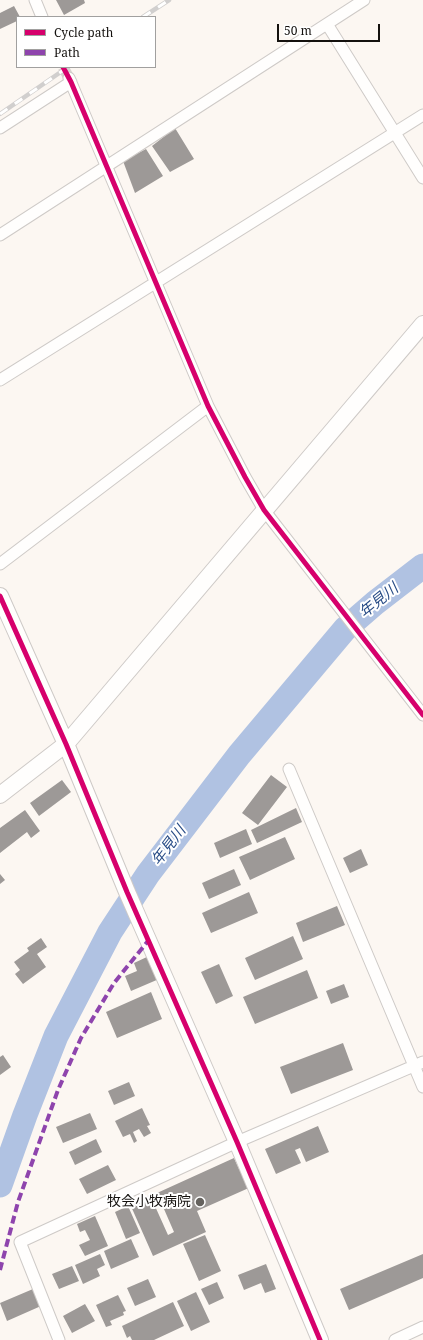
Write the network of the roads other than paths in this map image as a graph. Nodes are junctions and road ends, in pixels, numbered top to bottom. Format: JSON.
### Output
{"nodes":[{"id":1,"x":35,"y":0,"type":"edge"},
{"id":2,"x":364,"y":0,"type":"edge"},
{"id":3,"x":42,"y":16,"type":"edge"},
{"id":4,"x":327,"y":24,"type":"junction"},
{"id":5,"x":423,"y":115,"type":"edge"},
{"id":6,"x":0,"y":128,"type":"edge"},
{"id":7,"x":395,"y":132,"type":"junction"},
{"id":8,"x":106,"y":166,"type":"junction"},
{"id":9,"x":423,"y":178,"type":"edge"},
{"id":10,"x":0,"y":235,"type":"edge"},
{"id":11,"x":156,"y":282,"type":"junction"},
{"id":12,"x":423,"y":324,"type":"edge"},
{"id":13,"x":0,"y":380,"type":"edge"},
{"id":14,"x":208,"y":406,"type":"junction"},
{"id":15,"x":264,"y":510,"type":"junction"},
{"id":16,"x":0,"y":564,"type":"edge"},
{"id":17,"x":0,"y":596,"type":"edge"},
{"id":18,"x":423,"y":715,"type":"edge"},
{"id":19,"x":66,"y":744,"type":"junction"},
{"id":20,"x":289,"y":769,"type":"dead end"},
{"id":21,"x":0,"y":795,"type":"edge"},
{"id":22,"x":418,"y":1064,"type":"edge"},
{"id":23,"x":423,"y":1087,"type":"edge"},
{"id":24,"x":237,"y":1142,"type":"junction"},
{"id":25,"x":423,"y":1327,"type":"edge"},
{"id":26,"x":59,"y":1340,"type":"edge"},
{"id":27,"x":320,"y":1340,"type":"edge"},
{"id":28,"x":395,"y":1340,"type":"edge"}],
"edges":[{"from":1,"to":3,"type":"street"},
{"from":2,"to":4,"type":"street"},
{"from":4,"to":7,"type":"street"},
{"from":4,"to":8,"type":"street"},
{"from":5,"to":7,"type":"street"},
{"from":6,"to":8,"type":"street"},
{"from":7,"to":9,"type":"street"},
{"from":7,"to":11,"type":"street"},
{"from":8,"to":10,"type":"street"},
{"from":8,"to":11,"type":"street"},
{"from":11,"to":13,"type":"street"},
{"from":11,"to":14,"type":"street"},
{"from":12,"to":15,"type":"street"},
{"from":14,"to":15,"type":"street"},
{"from":14,"to":16,"type":"street"},
{"from":15,"to":18,"type":"street"},
{"from":15,"to":19,"type":"street"},
{"from":17,"to":19,"type":"street"},
{"from":19,"to":21,"type":"street"},
{"from":19,"to":24,"type":"street"},
{"from":20,"to":22,"type":"street"},
{"from":22,"to":23,"type":"street"},
{"from":22,"to":24,"type":"street"},
{"from":24,"to":26,"type":"street"},
{"from":24,"to":27,"type":"street"},
{"from":25,"to":28,"type":"street"}]}
